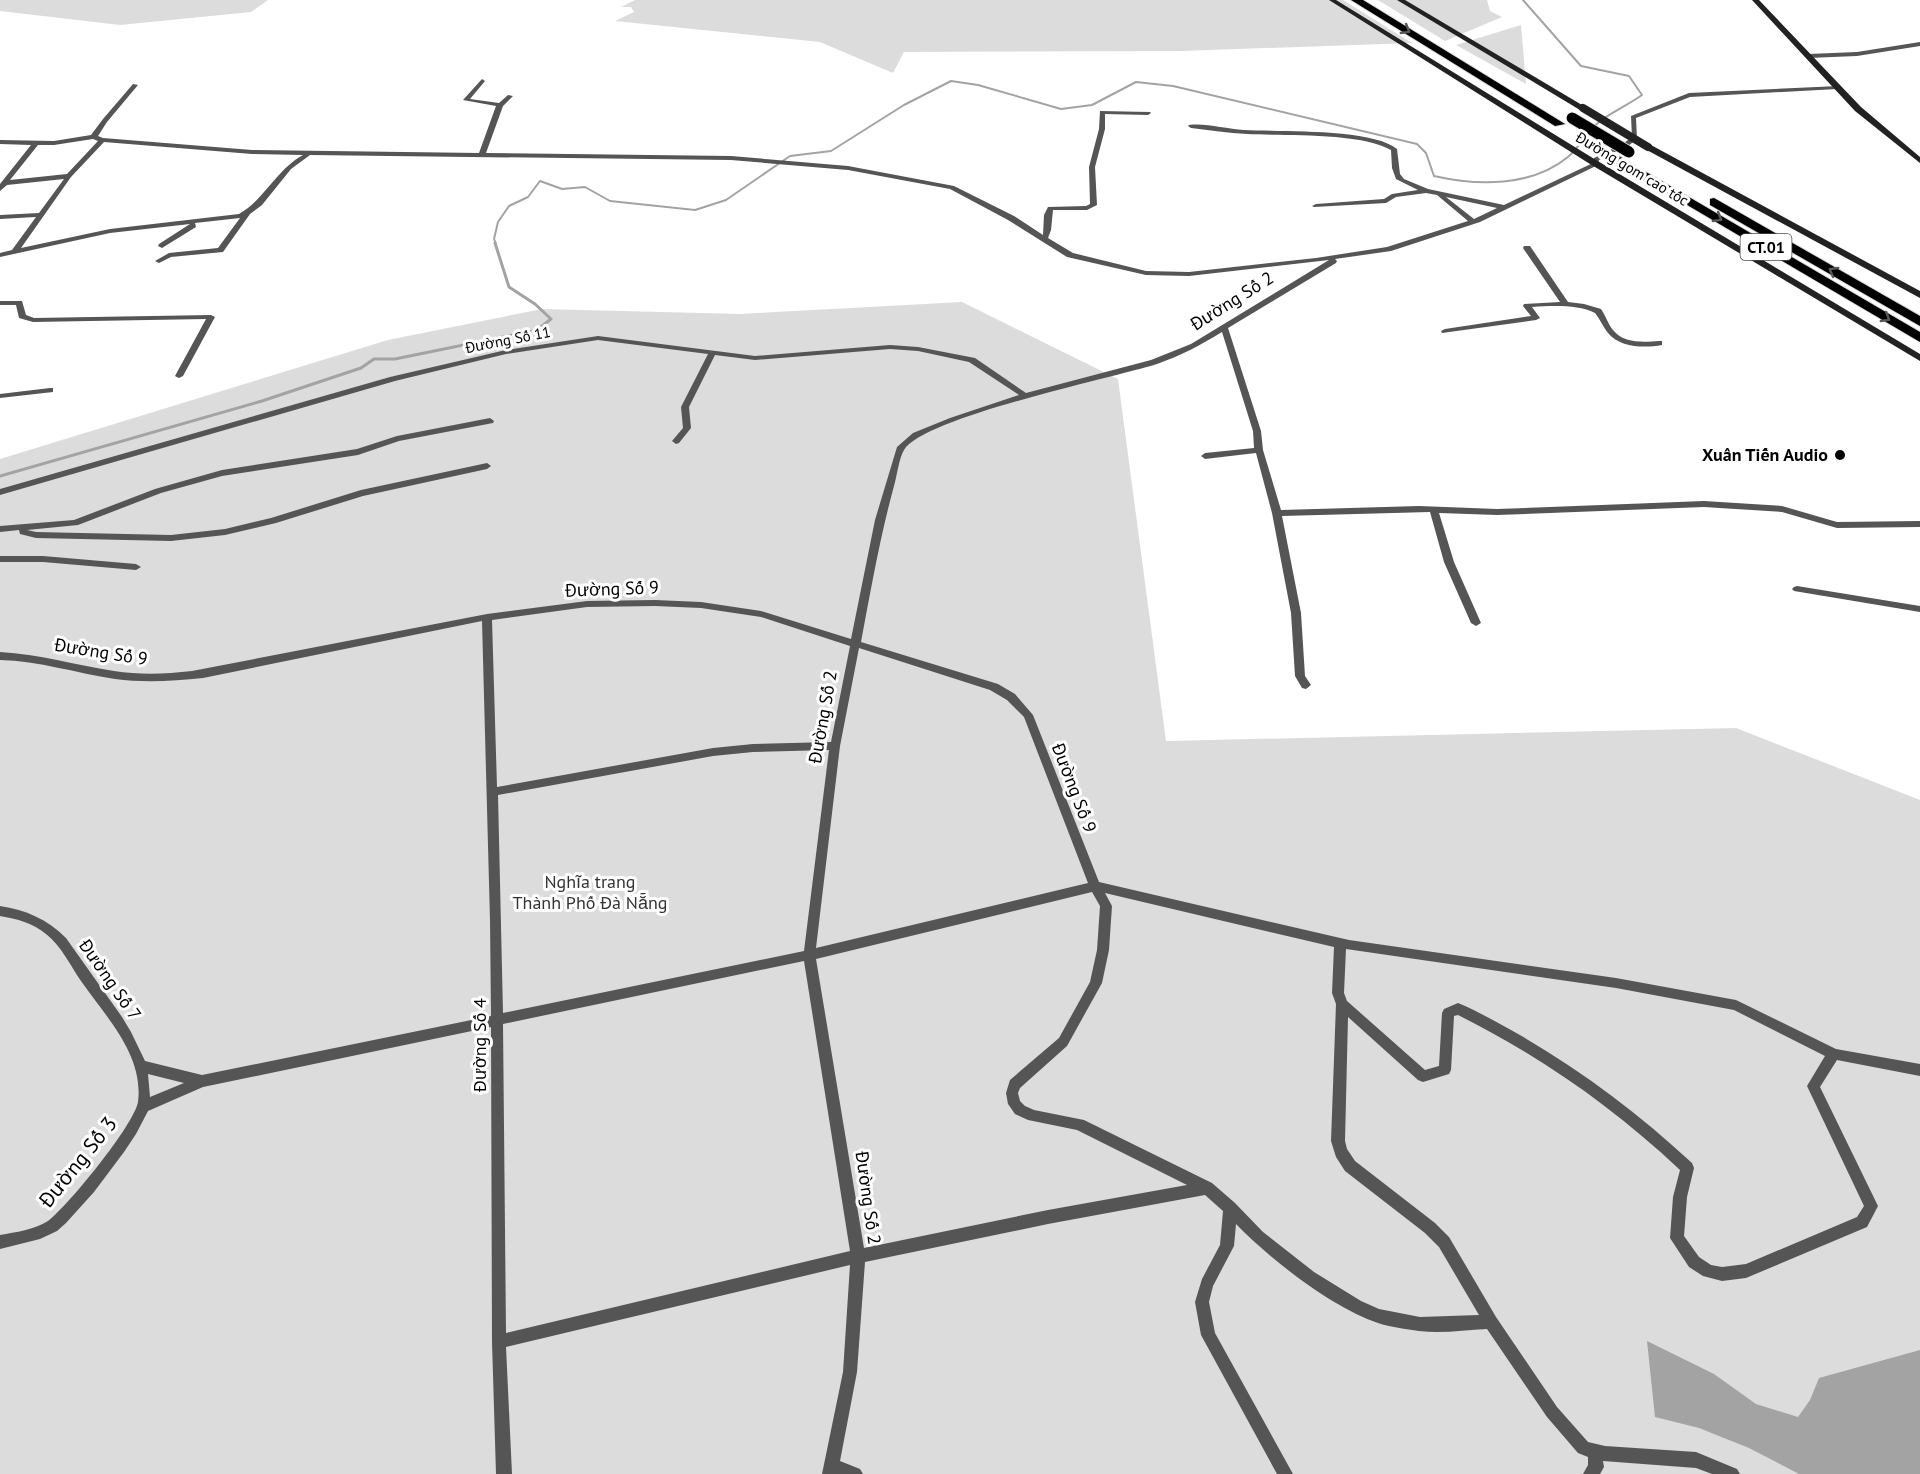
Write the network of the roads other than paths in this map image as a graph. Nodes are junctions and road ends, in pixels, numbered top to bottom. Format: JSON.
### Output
{"nodes":[{"id":1,"x":1332,"y":0,"type":"edge"},
{"id":2,"x":1356,"y":0,"type":"edge"},
{"id":3,"x":1375,"y":0,"type":"edge"},
{"id":4,"x":1400,"y":0,"type":"edge"},
{"id":5,"x":1755,"y":0,"type":"edge"},
{"id":6,"x":1920,"y":44,"type":"edge"},
{"id":7,"x":1808,"y":56,"type":"junction"},
{"id":8,"x":482,"y":81,"type":"dead end"},
{"id":9,"x":135,"y":85,"type":"dead end"},
{"id":10,"x":1837,"y":87,"type":"junction"},
{"id":11,"x":510,"y":96,"type":"dead end"},
{"id":12,"x":500,"y":105,"type":"junction"},
{"id":13,"x":1148,"y":112,"type":"dead end"},
{"id":14,"x":1561,"y":115,"type":"junction"},
{"id":15,"x":1191,"y":126,"type":"dead end"},
{"id":16,"x":98,"y":139,"type":"junction"},
{"id":17,"x":0,"y":142,"type":"edge"},
{"id":18,"x":36,"y":143,"type":"junction"},
{"id":19,"x":309,"y":154,"type":"junction"},
{"id":20,"x":482,"y":154,"type":"junction"},
{"id":21,"x":1920,"y":161,"type":"edge"},
{"id":22,"x":1595,"y":163,"type":"junction"},
{"id":23,"x":69,"y":176,"type":"junction"},
{"id":24,"x":6,"y":183,"type":"junction"},
{"id":25,"x":0,"y":189,"type":"edge"},
{"id":26,"x":1426,"y":191,"type":"junction"},
{"id":27,"x":1440,"y":196,"type":"dead end"},
{"id":28,"x":1316,"y":206,"type":"dead end"},
{"id":29,"x":1504,"y":207,"type":"junction"},
{"id":30,"x":247,"y":213,"type":"junction"},
{"id":31,"x":39,"y":215,"type":"junction"},
{"id":32,"x":0,"y":217,"type":"edge"},
{"id":33,"x":1473,"y":222,"type":"junction"},
{"id":34,"x":195,"y":224,"type":"junction"},
{"id":35,"x":1044,"y":239,"type":"junction"},
{"id":36,"x":162,"y":246,"type":"dead end"},
{"id":37,"x":1527,"y":248,"type":"dead end"},
{"id":38,"x":15,"y":251,"type":"junction"},
{"id":39,"x":2,"y":254,"type":"edge"},
{"id":40,"x":1339,"y":257,"type":"junction"},
{"id":41,"x":159,"y":261,"type":"dead end"},
{"id":42,"x":0,"y":263,"type":"edge"},
{"id":43,"x":1920,"y":295,"type":"edge"},
{"id":44,"x":0,"y":303,"type":"edge"},
{"id":45,"x":1566,"y":305,"type":"junction"},
{"id":46,"x":1920,"y":322,"type":"edge"},
{"id":47,"x":1225,"y":329,"type":"junction"},
{"id":48,"x":1445,"y":331,"type":"dead end"},
{"id":49,"x":1920,"y":338,"type":"edge"},
{"id":50,"x":1659,"y":343,"type":"dead end"},
{"id":51,"x":712,"y":354,"type":"junction"},
{"id":52,"x":1920,"y":358,"type":"edge"},
{"id":53,"x":179,"y":376,"type":"dead end"},
{"id":54,"x":50,"y":390,"type":"dead end"},
{"id":55,"x":0,"y":396,"type":"edge"},
{"id":56,"x":1025,"y":396,"type":"junction"},
{"id":57,"x":489,"y":421,"type":"dead end"},
{"id":58,"x":676,"y":441,"type":"dead end"},
{"id":59,"x":1259,"y":450,"type":"junction"},
{"id":60,"x":1205,"y":456,"type":"dead end"},
{"id":61,"x":487,"y":466,"type":"dead end"},
{"id":62,"x":0,"y":492,"type":"edge"},
{"id":63,"x":1433,"y":509,"type":"junction"},
{"id":64,"x":1277,"y":513,"type":"junction"},
{"id":65,"x":1920,"y":524,"type":"edge"},
{"id":66,"x":5,"y":529,"type":"edge"},
{"id":67,"x":0,"y":559,"type":"edge"},
{"id":68,"x":136,"y":567,"type":"dead end"},
{"id":69,"x":1797,"y":589,"type":"dead end"},
{"id":70,"x":1920,"y":609,"type":"edge"},
{"id":71,"x":487,"y":617,"type":"junction"},
{"id":72,"x":1476,"y":623,"type":"dead end"},
{"id":73,"x":854,"y":644,"type":"junction"},
{"id":74,"x":0,"y":656,"type":"edge"},
{"id":75,"x":1306,"y":685,"type":"dead end"},
{"id":76,"x":835,"y":746,"type":"junction"},
{"id":77,"x":492,"y":792,"type":"junction"},
{"id":78,"x":1095,"y":886,"type":"junction"},
{"id":79,"x":0,"y":912,"type":"edge"},
{"id":80,"x":1340,"y":943,"type":"junction"},
{"id":81,"x":809,"y":955,"type":"junction"},
{"id":82,"x":1342,"y":1004,"type":"junction"},
{"id":83,"x":498,"y":1020,"type":"junction"},
{"id":84,"x":1834,"y":1054,"type":"junction"},
{"id":85,"x":141,"y":1066,"type":"junction"},
{"id":86,"x":1920,"y":1070,"type":"edge"},
{"id":87,"x":202,"y":1081,"type":"junction"},
{"id":88,"x":144,"y":1106,"type":"junction"},
{"id":89,"x":1207,"y":1188,"type":"junction"},
{"id":90,"x":1230,"y":1208,"type":"junction"},
{"id":91,"x":0,"y":1242,"type":"edge"},
{"id":92,"x":858,"y":1256,"type":"junction"},
{"id":93,"x":1491,"y":1322,"type":"junction"},
{"id":94,"x":499,"y":1342,"type":"junction"},
{"id":95,"x":1595,"y":1451,"type":"junction"},
{"id":96,"x":831,"y":1470,"type":"edge"},
{"id":97,"x":504,"y":1474,"type":"edge"},
{"id":98,"x":855,"y":1474,"type":"edge"},
{"id":99,"x":1285,"y":1474,"type":"edge"},
{"id":100,"x":1591,"y":1474,"type":"edge"},
{"id":101,"x":1732,"y":1474,"type":"edge"}],
"edges":[{"from":1,"to":22,"type":"main road","name":"Đường gom cao tốc"},
{"from":2,"to":14,"type":"highway","number":"CT.01","one_way":true},
{"from":3,"to":14,"type":"highway","number":"CT.01"},
{"from":4,"to":43,"type":"main road","name":"Đường gom cao tốc","bridge":true},
{"from":5,"to":7,"type":"main road"},
{"from":6,"to":7,"type":"street"},
{"from":7,"to":10,"type":"main road"},
{"from":8,"to":12,"type":"street"},
{"from":9,"to":16,"type":"street"},
{"from":10,"to":21,"type":"main road"},
{"from":10,"to":22,"type":"street"},
{"from":11,"to":12,"type":"street"},
{"from":12,"to":20,"type":"street"},
{"from":13,"to":35,"type":"street"},
{"from":46,"to":14,"type":"highway","number":"CT.01","one_way":true,"bridge":true},
{"from":14,"to":49,"type":"highway","number":"CT.01","one_way":true},
{"from":15,"to":26,"type":"street"},
{"from":16,"to":18,"type":"street"},
{"from":16,"to":19,"type":"street"},
{"from":16,"to":23,"type":"street"},
{"from":17,"to":18,"type":"street"},
{"from":18,"to":24,"type":"street"},
{"from":19,"to":20,"type":"street"},
{"from":19,"to":30,"type":"street"},
{"from":20,"to":35,"type":"street"},
{"from":22,"to":29,"type":"street"},
{"from":22,"to":52,"type":"main road","name":"Đường gom cao tốc"},
{"from":23,"to":24,"type":"street"},
{"from":23,"to":31,"type":"street"},
{"from":24,"to":25,"type":"street"},
{"from":26,"to":28,"type":"street"},
{"from":26,"to":29,"type":"street"},
{"from":27,"to":33,"type":"street"},
{"from":29,"to":33,"type":"street"},
{"from":30,"to":34,"type":"street"},
{"from":30,"to":41,"type":"street"},
{"from":31,"to":32,"type":"street"},
{"from":31,"to":38,"type":"street"},
{"from":33,"to":40,"type":"street"},
{"from":34,"to":36,"type":"street"},
{"from":34,"to":38,"type":"street"},
{"from":35,"to":40,"type":"street"},
{"from":37,"to":45,"type":"street"},
{"from":38,"to":39,"type":"street"},
{"from":39,"to":42,"type":"street"},
{"from":40,"to":47,"type":"street","name":"Đường Số 2"},
{"from":44,"to":53,"type":"street"},
{"from":45,"to":48,"type":"street"},
{"from":45,"to":50,"type":"street"},
{"from":47,"to":56,"type":"street","name":"Đường Số 2"},
{"from":47,"to":59,"type":"street"},
{"from":51,"to":56,"type":"street","name":"Đường Số 11"},
{"from":51,"to":58,"type":"street"},
{"from":51,"to":62,"type":"street","name":"Đường Số 11"},
{"from":54,"to":55,"type":"street"},
{"from":56,"to":73,"type":"street","name":"Đường Số 2"},
{"from":57,"to":66,"type":"street"},
{"from":59,"to":60,"type":"street"},
{"from":59,"to":64,"type":"street"},
{"from":61,"to":66,"type":"street"},
{"from":63,"to":64,"type":"street"},
{"from":63,"to":65,"type":"street"},
{"from":63,"to":72,"type":"street"},
{"from":64,"to":75,"type":"street"},
{"from":67,"to":68,"type":"street"},
{"from":69,"to":70,"type":"street"},
{"from":71,"to":73,"type":"street","name":"Đường Số 9"},
{"from":71,"to":74,"type":"street","name":"Đường Số 9"},
{"from":71,"to":77,"type":"street","name":"Đường Số 4"},
{"from":73,"to":76,"type":"street","name":"Đường Số 2"},
{"from":73,"to":78,"type":"street","name":"Đường Số 9"},
{"from":76,"to":77,"type":"street"},
{"from":76,"to":81,"type":"street","name":"Đường Số 2"},
{"from":77,"to":83,"type":"street","name":"Đường Số 4"},
{"from":78,"to":80,"type":"street"},
{"from":78,"to":81,"type":"street"},
{"from":78,"to":89,"type":"street","name":"Đường Số 9"},
{"from":79,"to":85,"type":"street","name":"Đường Số 7"},
{"from":80,"to":82,"type":"street"},
{"from":80,"to":84,"type":"street"},
{"from":81,"to":83,"type":"street"},
{"from":81,"to":92,"type":"street","name":"Đường Số 2"},
{"from":82,"to":84,"type":"street"},
{"from":82,"to":93,"type":"street"},
{"from":83,"to":87,"type":"street"},
{"from":83,"to":94,"type":"street","name":"Đường Số 4"},
{"from":84,"to":86,"type":"street"},
{"from":85,"to":87,"type":"street"},
{"from":85,"to":88,"type":"street","name":"Đường Số 7"},
{"from":87,"to":88,"type":"street"},
{"from":88,"to":91,"type":"street","name":"Đường Số 3"},
{"from":89,"to":90,"type":"street"},
{"from":89,"to":92,"type":"street"},
{"from":90,"to":93,"type":"street"},
{"from":90,"to":99,"type":"street"},
{"from":92,"to":94,"type":"street"},
{"from":92,"to":96,"type":"street","name":"Đường Số 2"},
{"from":93,"to":95,"type":"street"},
{"from":94,"to":97,"type":"street","name":"Đường Số 4"},
{"from":95,"to":100,"type":"street"},
{"from":95,"to":101,"type":"street"},
{"from":96,"to":98,"type":"street"}]}
